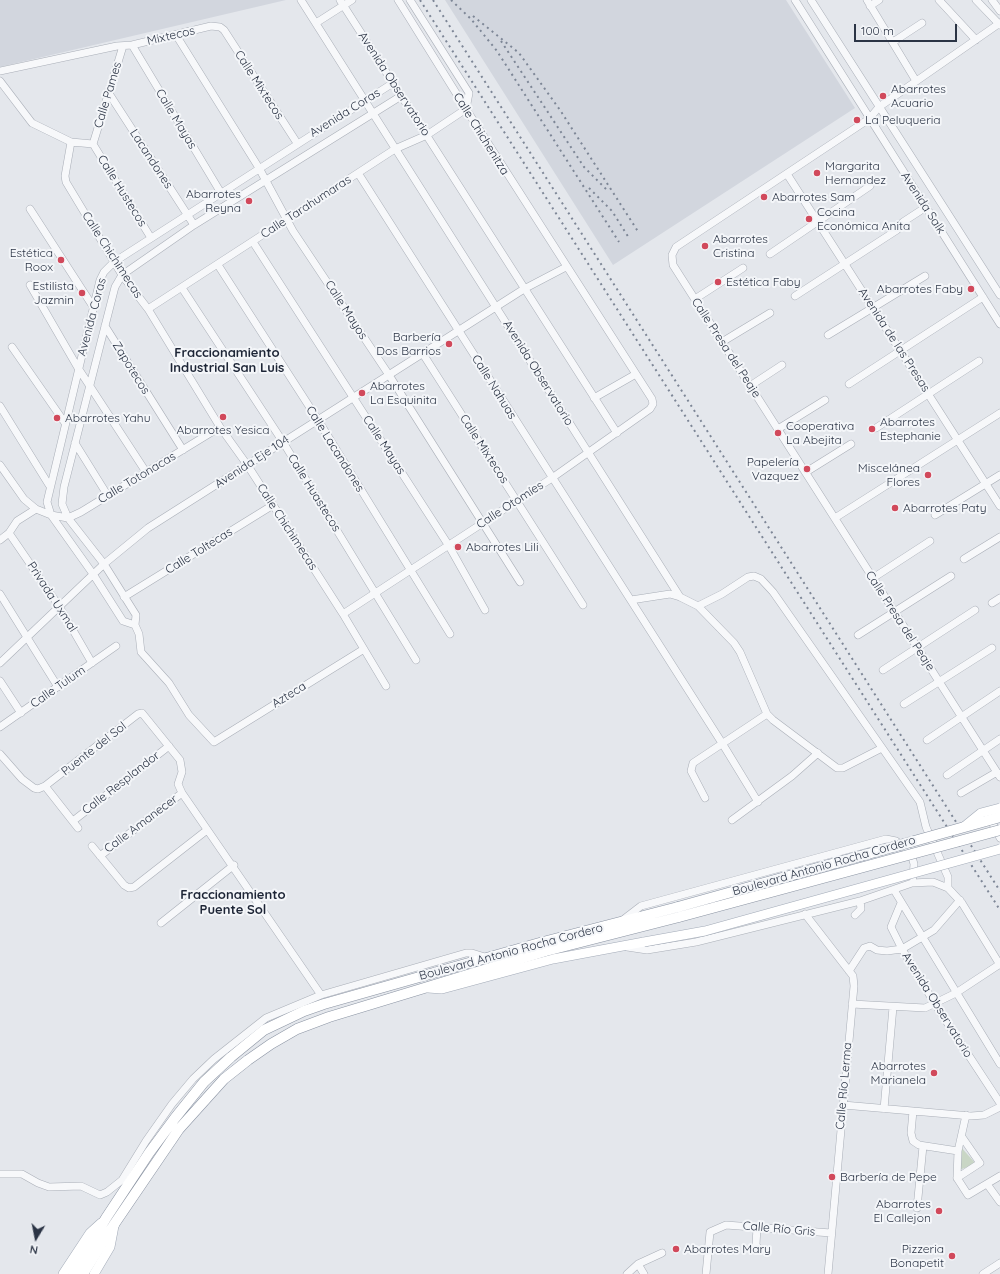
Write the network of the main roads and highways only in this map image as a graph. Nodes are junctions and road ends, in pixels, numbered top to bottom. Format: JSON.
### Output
{"nodes":[{"id":1,"x":1000,"y":806,"type":"edge"},
{"id":2,"x":1000,"y":817,"type":"edge"},
{"id":3,"x":964,"y":827,"type":"junction"},
{"id":4,"x":1000,"y":830,"type":"edge"},
{"id":5,"x":1000,"y":849,"type":"edge"},
{"id":6,"x":678,"y":912,"type":"junction"},
{"id":7,"x":428,"y":988,"type":"junction"},
{"id":8,"x":111,"y":1221,"type":"junction"},
{"id":9,"x":77,"y":1273,"type":"edge"},
{"id":10,"x":63,"y":1274,"type":"edge"},
{"id":11,"x":94,"y":1274,"type":"edge"}],
"edges":[{"from":1,"to":3,"type":"main road","bridge":true},
{"from":2,"to":3,"type":"highway","name":"Boulevard Antonio Rocha Cordero","bridge":true},
{"from":3,"to":6,"type":"highway","name":"Boulevard Antonio Rocha Cordero","bridge":true},
{"from":4,"to":6,"type":"highway","name":"Boulevard Antonio Rocha Cordero","bridge":true},
{"from":5,"to":7,"type":"main road","bridge":true},
{"from":6,"to":7,"type":"highway","name":"Boulevard Antonio Rocha Cordero"},
{"from":6,"to":8,"type":"highway","name":"Boulevard Antonio Rocha Cordero"},
{"from":7,"to":8,"type":"highway","name":"Boulevard Antonio Rocha Cordero"},
{"from":8,"to":9,"type":"highway","name":"Boulevard Antonio Rocha Cordero"},
{"from":8,"to":10,"type":"main road","name":"Boulevard Antonio Rocha Cordero"},
{"from":8,"to":11,"type":"main road","name":"Boulevard Antonio Rocha Cordero"}]}
